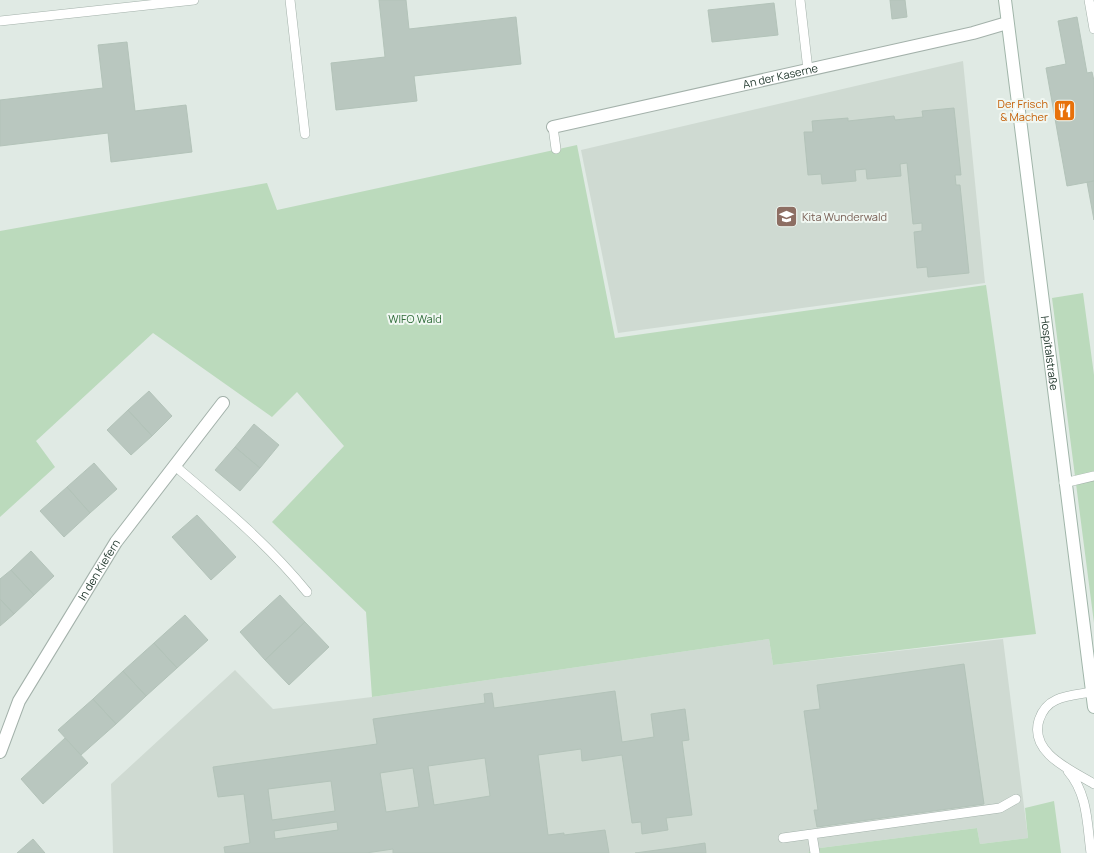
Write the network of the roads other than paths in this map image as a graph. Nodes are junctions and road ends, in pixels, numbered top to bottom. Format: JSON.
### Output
{"nodes":[{"id":1,"x":194,"y":0,"type":"edge"},
{"id":2,"x":290,"y":0,"type":"edge"},
{"id":3,"x":800,"y":0,"type":"edge"},
{"id":4,"x":1005,"y":0,"type":"edge"},
{"id":5,"x":1089,"y":0,"type":"edge"},
{"id":6,"x":0,"y":21,"type":"edge"},
{"id":7,"x":1007,"y":23,"type":"junction"},
{"id":8,"x":1094,"y":29,"type":"edge"},
{"id":9,"x":808,"y":70,"type":"junction"},
{"id":10,"x":553,"y":127,"type":"joint"},
{"id":11,"x":305,"y":134,"type":"dead end"},
{"id":12,"x":556,"y":149,"type":"dead end"},
{"id":13,"x":223,"y":403,"type":"dead end"},
{"id":14,"x":175,"y":466,"type":"junction"},
{"id":15,"x":1094,"y":476,"type":"edge"},
{"id":16,"x":1064,"y":483,"type":"junction"},
{"id":17,"x":307,"y":592,"type":"dead end"},
{"id":18,"x":1092,"y":692,"type":"junction"},
{"id":19,"x":1094,"y":707,"type":"edge"},
{"id":20,"x":0,"y":752,"type":"edge"},
{"id":21,"x":1063,"y":766,"type":"junction"},
{"id":22,"x":1094,"y":784,"type":"edge"},
{"id":23,"x":1016,"y":800,"type":"dead end"},
{"id":24,"x":812,"y":834,"type":"junction"},
{"id":25,"x":783,"y":838,"type":"dead end"},
{"id":26,"x":815,"y":853,"type":"edge"},
{"id":27,"x":1091,"y":853,"type":"edge"}],
"edges":[{"from":1,"to":6,"type":"lane"},
{"from":2,"to":11,"type":"lane"},
{"from":3,"to":9,"type":"lane"},
{"from":4,"to":7,"type":"street","name":"Hospitalstraße"},
{"from":5,"to":8,"type":"lane"},
{"from":7,"to":9,"type":"street","name":"An der Kaserne"},
{"from":7,"to":16,"type":"street","name":"Hospitalstraße"},
{"from":9,"to":10,"type":"street","name":"An der Kaserne"},
{"from":10,"to":12,"type":"lane"},
{"from":13,"to":14,"type":"street","name":"In den Kiefern"},
{"from":14,"to":17,"type":"lane"},
{"from":14,"to":20,"type":"street","name":"In den Kiefern"},
{"from":15,"to":16,"type":"lane"},
{"from":16,"to":18,"type":"street","name":"Hospitalstraße"},
{"from":18,"to":19,"type":"street","name":"Hospitalstraße"},
{"from":18,"to":21,"type":"lane"},
{"from":21,"to":22,"type":"lane"},
{"from":21,"to":27,"type":"lane"},
{"from":23,"to":24,"type":"lane"},
{"from":24,"to":25,"type":"lane"},
{"from":24,"to":26,"type":"lane"}]}
